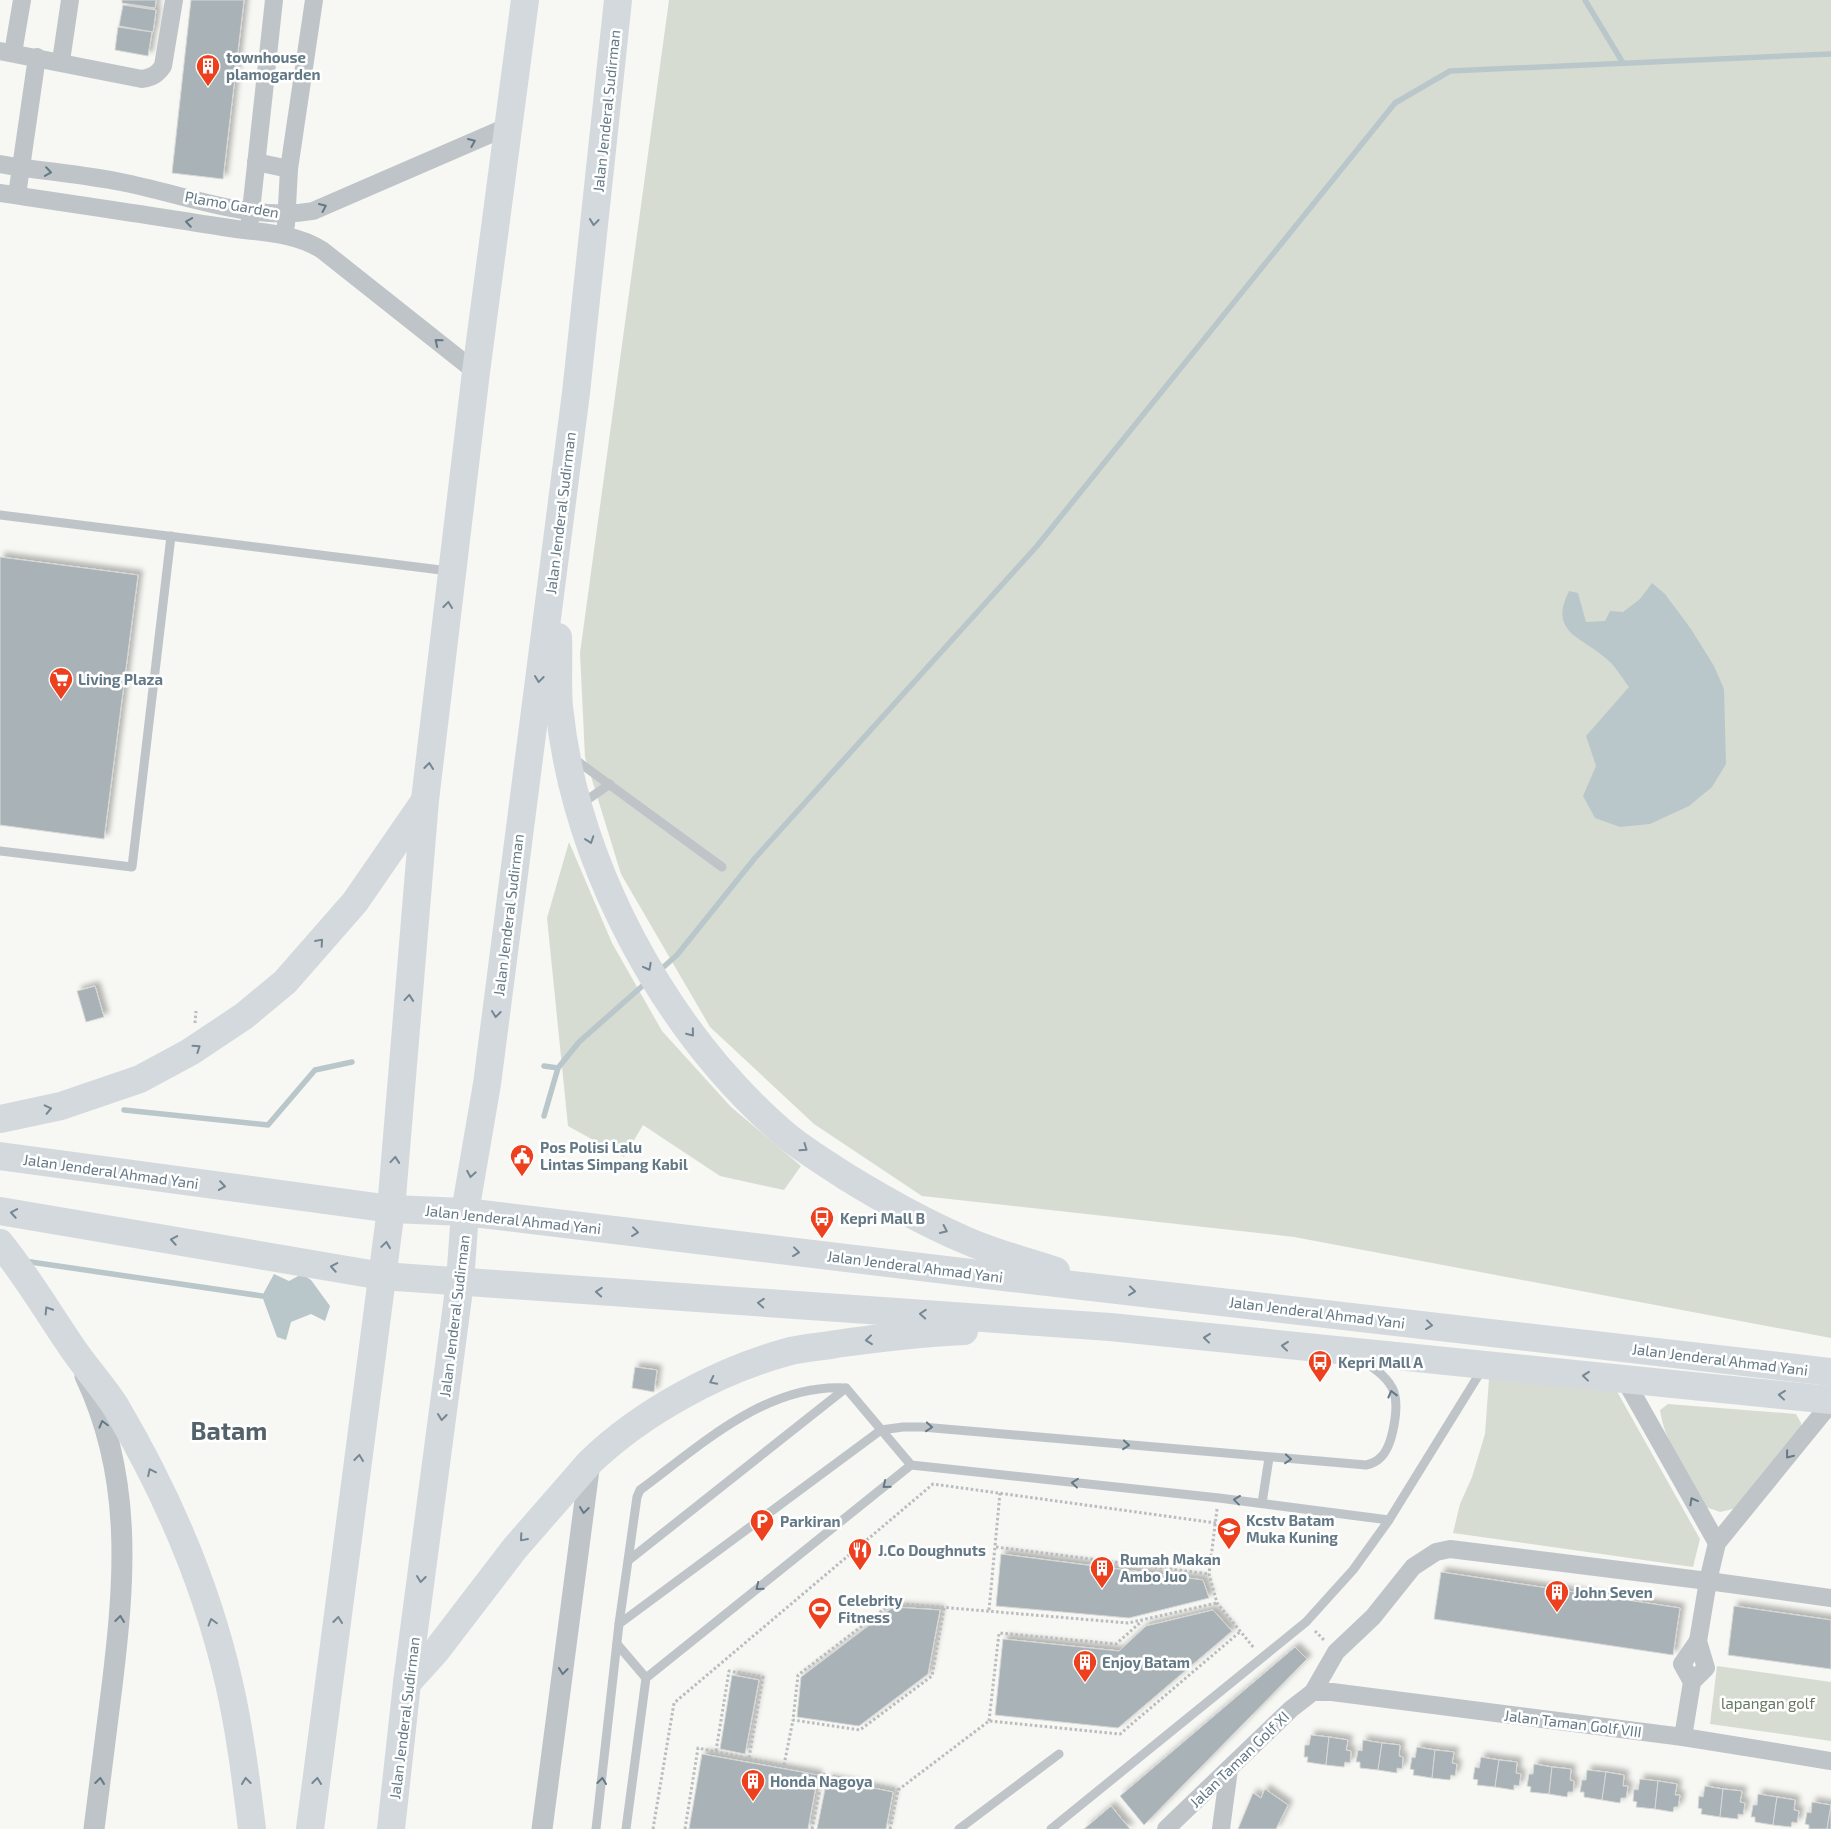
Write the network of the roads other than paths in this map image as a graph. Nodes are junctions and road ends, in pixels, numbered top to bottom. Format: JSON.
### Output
{"nodes":[{"id":1,"x":22,"y":0,"type":"edge"},
{"id":2,"x":70,"y":0,"type":"edge"},
{"id":3,"x":174,"y":0,"type":"edge"},
{"id":4,"x":274,"y":0,"type":"edge"},
{"id":5,"x":314,"y":0,"type":"edge"},
{"id":6,"x":525,"y":0,"type":"edge"},
{"id":7,"x":618,"y":0,"type":"edge"},
{"id":8,"x":7,"y":52,"type":"edge"},
{"id":9,"x":37,"y":57,"type":"junction"},
{"id":10,"x":60,"y":61,"type":"junction"},
{"id":11,"x":509,"y":126,"type":"junction"},
{"id":12,"x":256,"y":162,"type":"junction"},
{"id":13,"x":0,"y":164,"type":"edge"},
{"id":14,"x":21,"y":168,"type":"junction"},
{"id":15,"x":289,"y":169,"type":"junction"},
{"id":16,"x":8,"y":194,"type":"edge"},
{"id":17,"x":251,"y":210,"type":"junction"},
{"id":18,"x":286,"y":214,"type":"junction"},
{"id":19,"x":249,"y":231,"type":"junction"},
{"id":20,"x":286,"y":234,"type":"junction"},
{"id":21,"x":476,"y":372,"type":"junction"},
{"id":22,"x":576,"y":393,"type":"junction"},
{"id":23,"x":0,"y":515,"type":"edge"},
{"id":24,"x":171,"y":536,"type":"junction"},
{"id":25,"x":452,"y":571,"type":"junction"},
{"id":26,"x":567,"y":753,"type":"junction"},
{"id":27,"x":610,"y":784,"type":"junction"},
{"id":28,"x":425,"y":800,"type":"junction"},
{"id":29,"x":578,"y":805,"type":"junction"},
{"id":30,"x":0,"y":850,"type":"edge"},
{"id":31,"x":722,"y":867,"type":"dead end"},
{"id":32,"x":0,"y":1120,"type":"edge"},
{"id":33,"x":0,"y":1156,"type":"edge"},
{"id":34,"x":392,"y":1209,"type":"junction"},
{"id":35,"x":0,"y":1211,"type":"edge"},
{"id":36,"x":465,"y":1212,"type":"junction"},
{"id":37,"x":4,"y":1248,"type":"edge"},
{"id":38,"x":382,"y":1276,"type":"junction"},
{"id":39,"x":460,"y":1282,"type":"junction"},
{"id":40,"x":1105,"y":1288,"type":"junction"},
{"id":41,"x":1259,"y":1306,"type":"junction"},
{"id":42,"x":1110,"y":1327,"type":"junction"},
{"id":43,"x":1256,"y":1343,"type":"junction"},
{"id":44,"x":70,"y":1344,"type":"junction"},
{"id":45,"x":1355,"y":1353,"type":"junction"},
{"id":46,"x":1484,"y":1366,"type":"junction"},
{"id":47,"x":1831,"y":1372,"type":"edge"},
{"id":48,"x":1625,"y":1380,"type":"junction"},
{"id":49,"x":846,"y":1388,"type":"junction"},
{"id":50,"x":1831,"y":1402,"type":"edge"},
{"id":51,"x":881,"y":1430,"type":"junction"},
{"id":52,"x":1269,"y":1458,"type":"junction"},
{"id":53,"x":590,"y":1462,"type":"junction"},
{"id":54,"x":911,"y":1465,"type":"junction"},
{"id":55,"x":1262,"y":1503,"type":"junction"},
{"id":56,"x":1389,"y":1520,"type":"junction"},
{"id":57,"x":1717,"y":1543,"type":"junction"},
{"id":58,"x":629,"y":1560,"type":"junction"},
{"id":59,"x":1708,"y":1581,"type":"junction"},
{"id":60,"x":1831,"y":1598,"type":"edge"},
{"id":61,"x":619,"y":1624,"type":"junction"},
{"id":62,"x":617,"y":1644,"type":"junction"},
{"id":63,"x":646,"y":1678,"type":"junction"},
{"id":64,"x":407,"y":1683,"type":"junction"},
{"id":65,"x":1313,"y":1692,"type":"junction"},
{"id":66,"x":1682,"y":1737,"type":"junction"},
{"id":67,"x":1059,"y":1754,"type":"dead end"},
{"id":68,"x":1831,"y":1761,"type":"edge"},
{"id":69,"x":1229,"y":1769,"type":"junction"},
{"id":70,"x":393,"y":1827,"type":"edge"},
{"id":71,"x":94,"y":1829,"type":"edge"},
{"id":72,"x":252,"y":1829,"type":"edge"},
{"id":73,"x":310,"y":1829,"type":"edge"},
{"id":74,"x":542,"y":1829,"type":"edge"},
{"id":75,"x":596,"y":1829,"type":"edge"},
{"id":76,"x":626,"y":1829,"type":"edge"},
{"id":77,"x":959,"y":1829,"type":"edge"},
{"id":78,"x":1051,"y":1829,"type":"edge"},
{"id":79,"x":1166,"y":1829,"type":"edge"},
{"id":80,"x":1221,"y":1829,"type":"edge"}],
"edges":[{"from":1,"to":8,"type":"street"},
{"from":2,"to":10,"type":"street"},
{"from":3,"to":10,"type":"street"},
{"from":4,"to":12,"type":"street"},
{"from":5,"to":15,"type":"street"},
{"from":6,"to":11,"type":"highway"},
{"from":7,"to":22,"type":"highway","name":"Jalan Jenderal Sudirman","one_way":true},
{"from":8,"to":9,"type":"street"},
{"from":9,"to":10,"type":"street"},
{"from":9,"to":14,"type":"street"},
{"from":18,"to":11,"type":"street","name":"Plamo Garden","one_way":true},
{"from":11,"to":21,"type":"highway"},
{"from":12,"to":15,"type":"street"},
{"from":12,"to":17,"type":"street"},
{"from":13,"to":14,"type":"street","name":"Plamo Garden"},
{"from":14,"to":16,"type":"street"},
{"from":14,"to":17,"type":"street","name":"Plamo Garden","one_way":true},
{"from":15,"to":18,"type":"street"},
{"from":19,"to":16,"type":"street","name":"Plamo Garden","one_way":true},
{"from":17,"to":18,"type":"street","name":"Plamo Garden"},
{"from":17,"to":19,"type":"street"},
{"from":18,"to":20,"type":"street"},
{"from":19,"to":20,"type":"street","name":"Plamo Garden"},
{"from":21,"to":20,"type":"street","name":"Plamo Garden","one_way":true},
{"from":21,"to":25,"type":"highway"},
{"from":22,"to":26,"type":"highway"},
{"from":22,"to":36,"type":"highway","name":"Jalan Jenderal Sudirman","one_way":true},
{"from":23,"to":24,"type":"lane"},
{"from":24,"to":25,"type":"lane"},
{"from":24,"to":30,"type":"lane"},
{"from":28,"to":25,"type":"highway","one_way":true},
{"from":26,"to":27,"type":"lane"},
{"from":26,"to":29,"type":"highway"},
{"from":27,"to":29,"type":"lane"},
{"from":27,"to":31,"type":"lane"},
{"from":32,"to":28,"type":"highway","one_way":true},
{"from":34,"to":28,"type":"highway","one_way":true},
{"from":29,"to":40,"type":"highway","one_way":true},
{"from":33,"to":34,"type":"highway","name":"Jalan Jenderal Ahmad Yani","one_way":true},
{"from":34,"to":36,"type":"highway","name":"Jalan Jenderal Ahmad Yani"},
{"from":38,"to":34,"type":"highway","one_way":true},
{"from":38,"to":35,"type":"highway","name":"Jalan Jenderal Ahmad Yani","one_way":true},
{"from":36,"to":39,"type":"highway","name":"Jalan Jenderal Sudirman"},
{"from":36,"to":40,"type":"highway","name":"Jalan Jenderal Ahmad Yani","one_way":true},
{"from":44,"to":37,"type":"highway","one_way":true},
{"from":38,"to":39,"type":"highway","name":"Jalan Jenderal Ahmad Yani"},
{"from":73,"to":38,"type":"highway","one_way":true},
{"from":42,"to":39,"type":"highway","name":"Jalan Jenderal Ahmad Yani","one_way":true},
{"from":39,"to":64,"type":"highway","name":"Jalan Jenderal Sudirman","one_way":true},
{"from":40,"to":41,"type":"highway","name":"Jalan Jenderal Ahmad Yani","one_way":true},
{"from":41,"to":43,"type":"highway"},
{"from":41,"to":47,"type":"highway","name":"Jalan Jenderal Ahmad Yani","one_way":true},
{"from":43,"to":42,"type":"highway","name":"Jalan Jenderal Ahmad Yani","one_way":true},
{"from":42,"to":53,"type":"highway","one_way":true},
{"from":45,"to":43,"type":"highway","name":"Jalan Jenderal Ahmad Yani","one_way":true},
{"from":71,"to":44,"type":"street","one_way":true},
{"from":72,"to":44,"type":"highway","one_way":true},
{"from":45,"to":46,"type":"highway","name":"Jalan Jenderal Ahmad Yani"},
{"from":52,"to":45,"type":"lane","one_way":true},
{"from":48,"to":46,"type":"highway","name":"Jalan Jenderal Ahmad Yani","one_way":true},
{"from":46,"to":56,"type":"lane"},
{"from":50,"to":48,"type":"highway","name":"Jalan Jenderal Ahmad Yani","one_way":true},
{"from":57,"to":48,"type":"street","one_way":true},
{"from":49,"to":51,"type":"lane"},
{"from":49,"to":58,"type":"lane"},
{"from":49,"to":58,"type":"lane"},
{"from":50,"to":57,"type":"street","one_way":true},
{"from":51,"to":52,"type":"lane","one_way":true},
{"from":51,"to":54,"type":"lane"},
{"from":51,"to":61,"type":"lane"},
{"from":52,"to":55,"type":"lane"},
{"from":53,"to":64,"type":"highway","one_way":true},
{"from":53,"to":74,"type":"street","one_way":true},
{"from":55,"to":54,"type":"lane","one_way":true},
{"from":54,"to":63,"type":"lane","one_way":true},
{"from":55,"to":56,"type":"lane"},
{"from":56,"to":78,"type":"lane"},
{"from":57,"to":59,"type":"street"},
{"from":58,"to":61,"type":"lane"},
{"from":59,"to":60,"type":"street"},
{"from":59,"to":65,"type":"street"},
{"from":59,"to":66,"type":"street"},
{"from":61,"to":62,"type":"lane"},
{"from":62,"to":63,"type":"lane"},
{"from":75,"to":62,"type":"lane","one_way":true},
{"from":63,"to":76,"type":"lane"},
{"from":64,"to":70,"type":"highway","name":"Jalan Jenderal Sudirman"},
{"from":65,"to":66,"type":"street","name":"Jalan Taman Golf VIII"},
{"from":65,"to":69,"type":"street","name":"Jalan Taman Golf XI"},
{"from":66,"to":68,"type":"street","name":"Jalan Taman Golf VIII"},
{"from":67,"to":77,"type":"lane"},
{"from":69,"to":79,"type":"street","name":"Jalan Taman Golf XI"},
{"from":69,"to":80,"type":"street"}]}
